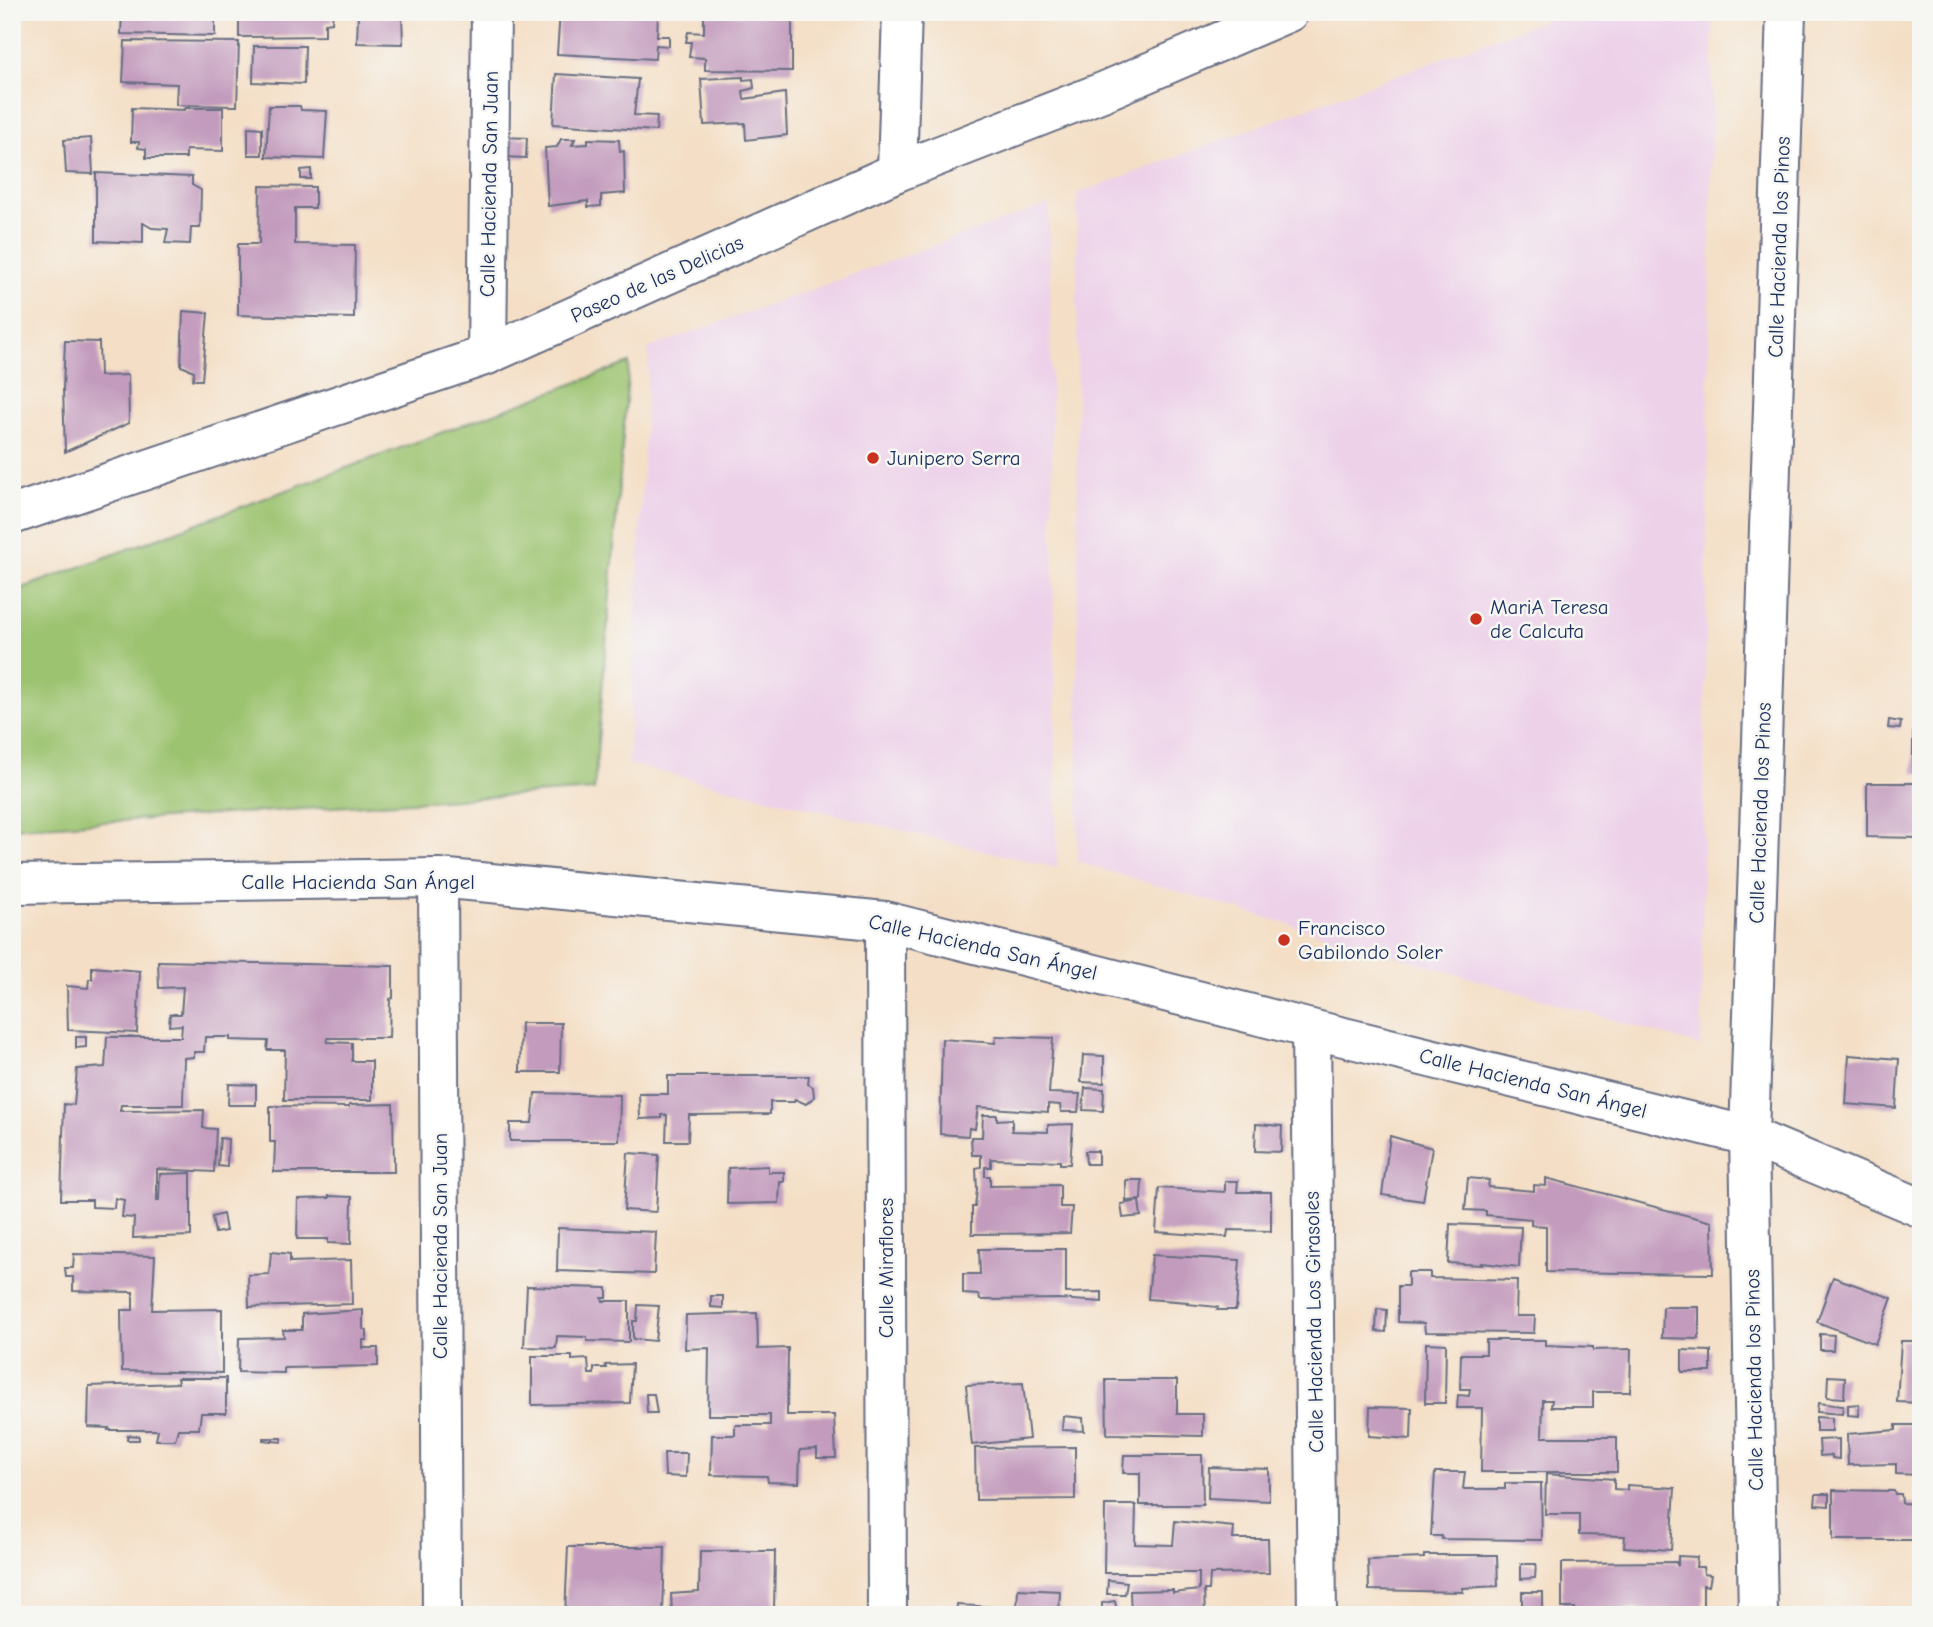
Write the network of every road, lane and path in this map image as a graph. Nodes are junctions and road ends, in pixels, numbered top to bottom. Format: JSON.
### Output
{"nodes":[{"id":1,"x":491,"y":12,"type":"edge"},
{"id":2,"x":902,"y":12,"type":"edge"},
{"id":3,"x":1289,"y":12,"type":"edge"},
{"id":4,"x":1786,"y":12,"type":"edge"},
{"id":5,"x":897,"y":172,"type":"junction"},
{"id":6,"x":487,"y":355,"type":"junction"},
{"id":7,"x":12,"y":515,"type":"edge"},
{"id":8,"x":438,"y":878,"type":"junction"},
{"id":9,"x":12,"y":884,"type":"edge"},
{"id":10,"x":885,"y":920,"type":"junction"},
{"id":11,"x":1311,"y":1029,"type":"junction"},
{"id":12,"x":1749,"y":1136,"type":"junction"},
{"id":13,"x":1921,"y":1208,"type":"edge"},
{"id":14,"x":442,"y":1615,"type":"edge"},
{"id":15,"x":887,"y":1615,"type":"edge"},
{"id":16,"x":1317,"y":1615,"type":"edge"},
{"id":17,"x":1758,"y":1615,"type":"edge"}],
"edges":[{"from":1,"to":6,"type":"street","name":"Calle Hacienda San Juan"},
{"from":2,"to":5,"type":"street"},
{"from":3,"to":5,"type":"street","name":"Paseo de las Delicias"},
{"from":4,"to":12,"type":"street","name":"Calle Hacienda los Pinos"},
{"from":5,"to":6,"type":"street","name":"Paseo de las Delicias"},
{"from":6,"to":7,"type":"street","name":"Paseo de las Delicias"},
{"from":8,"to":9,"type":"street","name":"Calle Hacienda San Ángel"},
{"from":8,"to":10,"type":"street","name":"Calle Hacienda San Ángel"},
{"from":8,"to":14,"type":"street","name":"Calle Hacienda San Juan"},
{"from":10,"to":11,"type":"street","name":"Calle Hacienda San Ángel"},
{"from":10,"to":15,"type":"street","name":"Calle Miraflores"},
{"from":11,"to":12,"type":"street","name":"Calle Hacienda San Ángel"},
{"from":11,"to":16,"type":"street","name":"Calle Hacienda Los Girasoles"},
{"from":12,"to":13,"type":"street","name":"Calle Hacienda San Ángel"},
{"from":12,"to":17,"type":"street","name":"Calle Hacienda los Pinos"}]}
